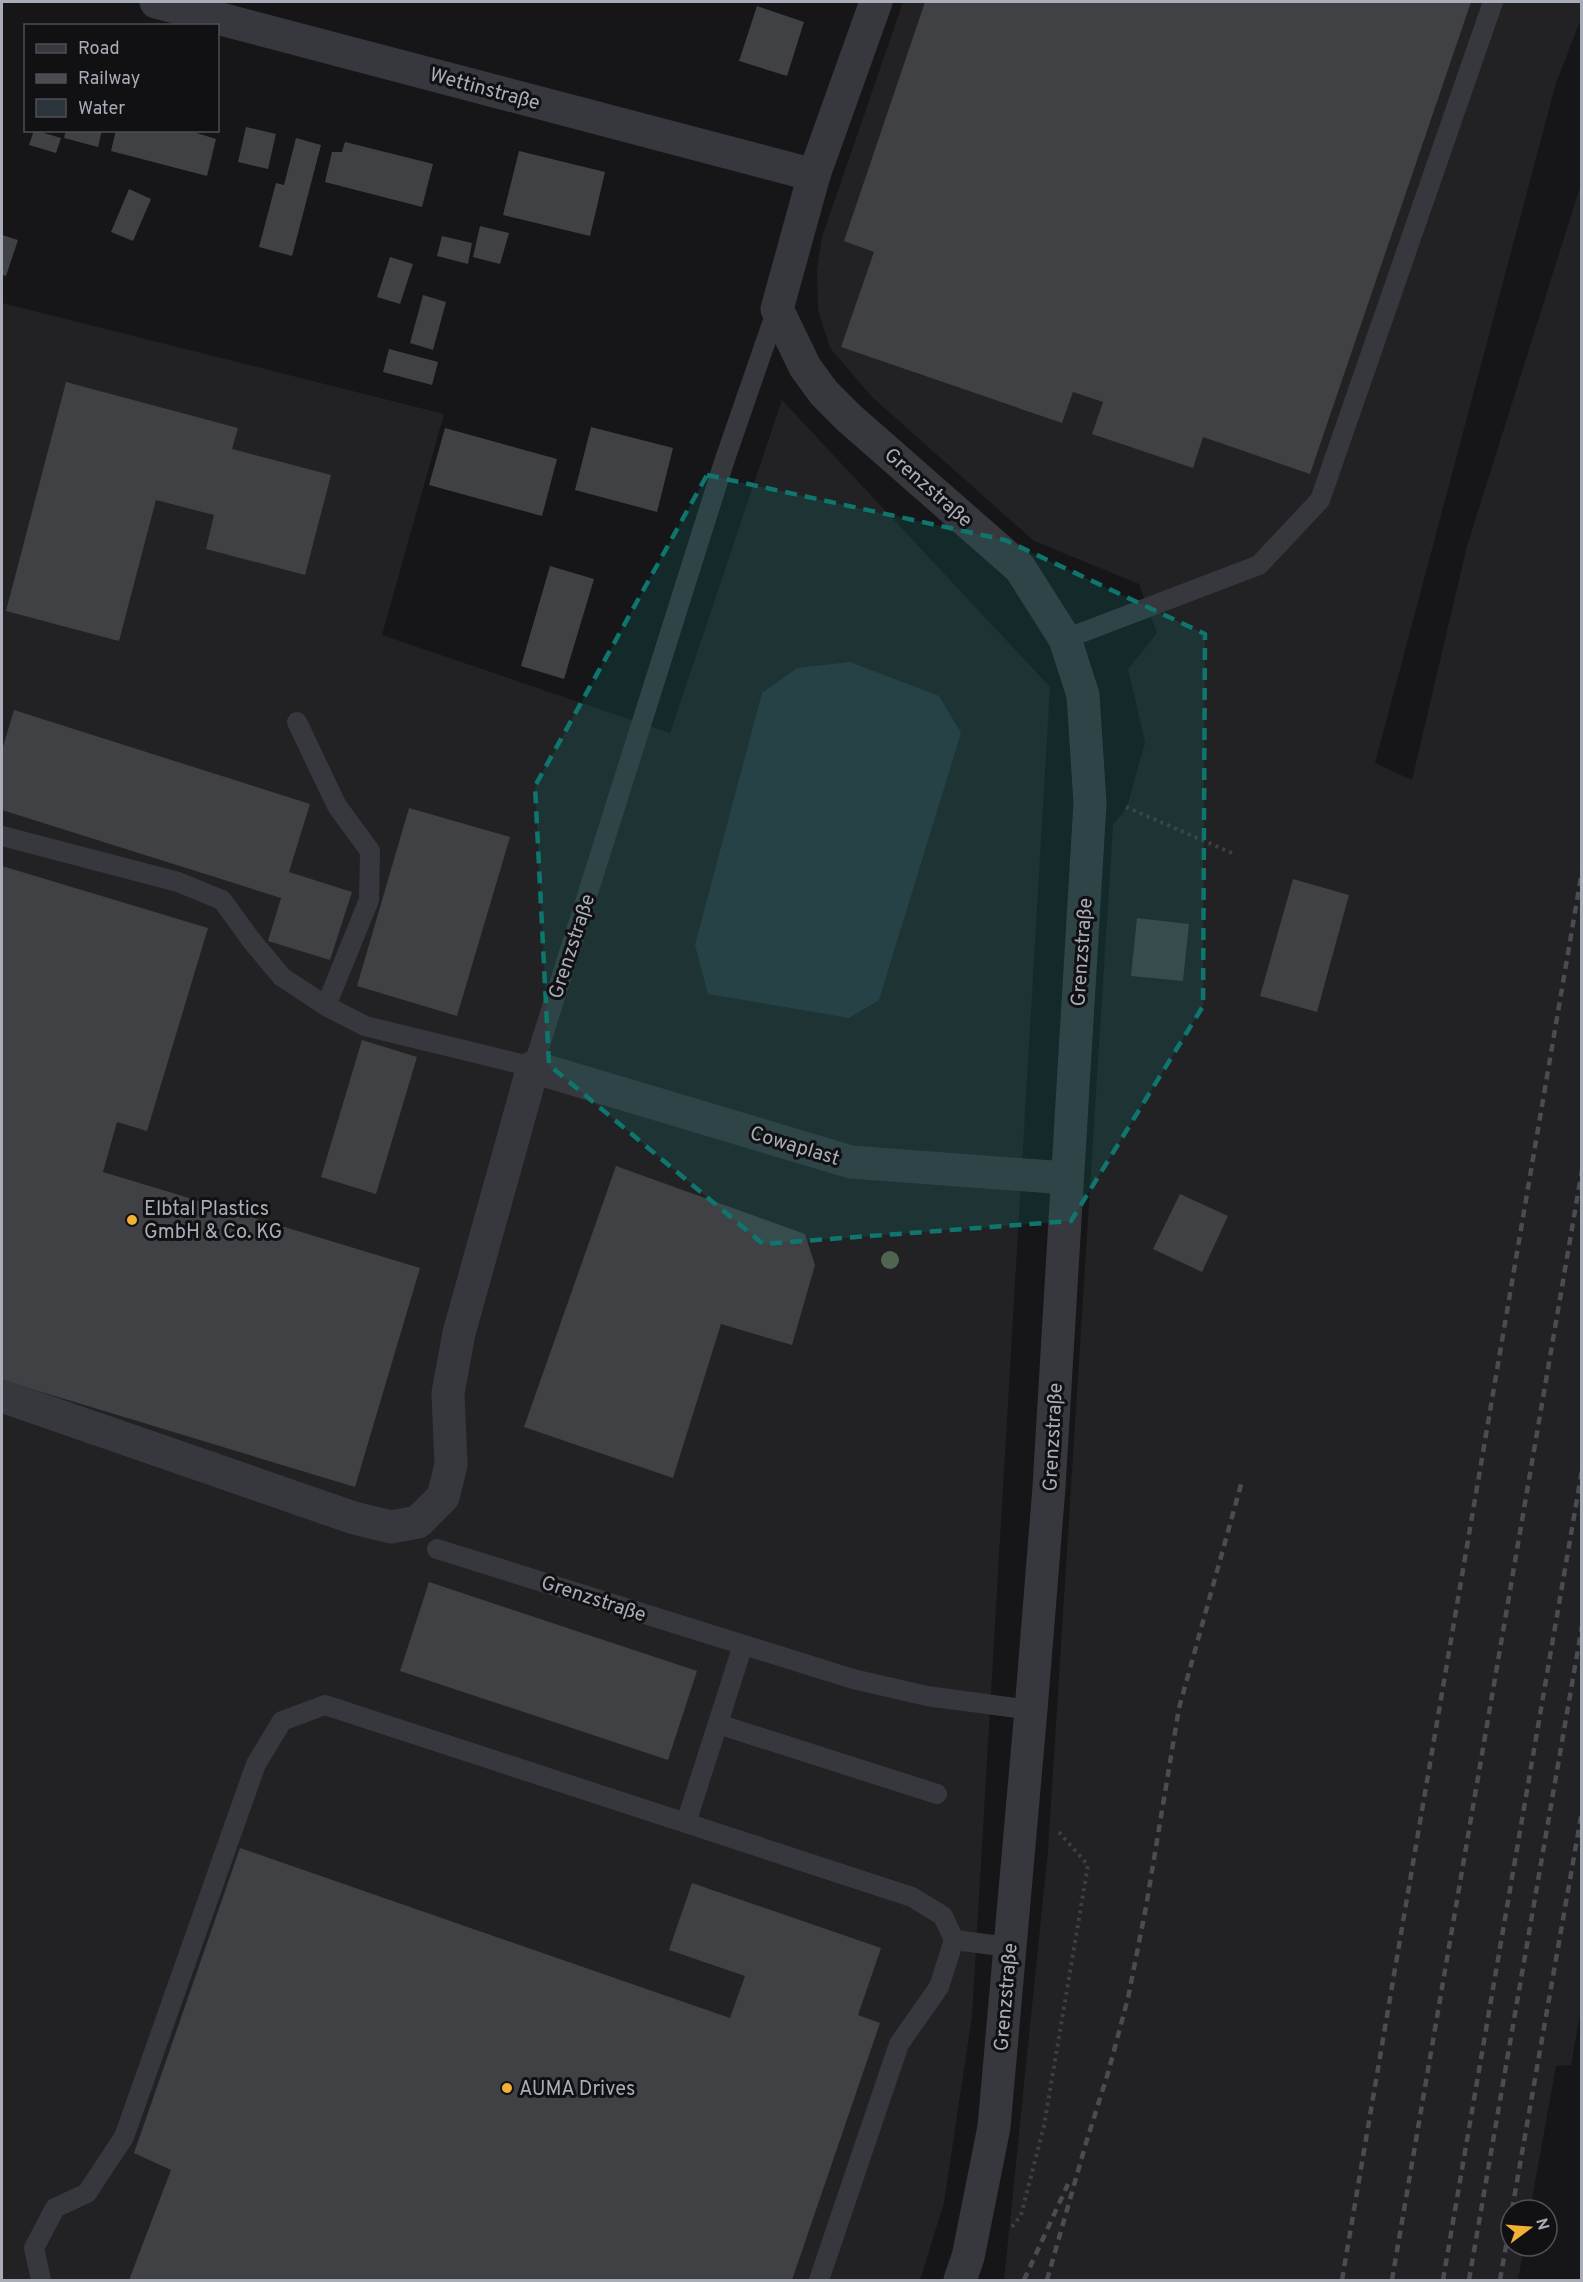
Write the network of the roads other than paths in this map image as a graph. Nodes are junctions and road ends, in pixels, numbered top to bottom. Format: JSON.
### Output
{"nodes":[{"id":1,"x":156,"y":2,"type":"edge"},
{"id":2,"x":876,"y":2,"type":"edge"},
{"id":3,"x":1493,"y":2,"type":"edge"},
{"id":4,"x":814,"y":175,"type":"junction"},
{"id":5,"x":777,"y":309,"type":"junction"},
{"id":6,"x":1065,"y":639,"type":"junction"},
{"id":7,"x":297,"y":722,"type":"dead end"},
{"id":8,"x":2,"y":836,"type":"edge"},
{"id":9,"x":326,"y":1006,"type":"junction"},
{"id":10,"x":532,"y":1066,"type":"junction"},
{"id":11,"x":1066,"y":1179,"type":"junction"},
{"id":12,"x":2,"y":1396,"type":"edge"},
{"id":13,"x":437,"y":1549,"type":"dead end"},
{"id":14,"x":743,"y":1645,"type":"junction"},
{"id":15,"x":1031,"y":1710,"type":"junction"},
{"id":16,"x":718,"y":1724,"type":"junction"},
{"id":17,"x":937,"y":1794,"type":"dead end"},
{"id":18,"x":686,"y":1823,"type":"junction"},
{"id":19,"x":954,"y":1940,"type":"junction"},
{"id":20,"x":1009,"y":1947,"type":"junction"},
{"id":21,"x":41,"y":2280,"type":"edge"},
{"id":22,"x":819,"y":2280,"type":"edge"},
{"id":23,"x":960,"y":2280,"type":"edge"}],
"edges":[{"from":1,"to":4,"type":"street","name":"Wettinstraße"},
{"from":2,"to":4,"type":"street","name":"Grenzstraße"},
{"from":3,"to":6,"type":"lane"},
{"from":4,"to":5,"type":"street","name":"Grenzstraße"},
{"from":5,"to":6,"type":"street","name":"Grenzstraße"},
{"from":5,"to":10,"type":"lane","name":"Grenzstraße"},
{"from":6,"to":11,"type":"street","name":"Grenzstraße"},
{"from":7,"to":9,"type":"lane"},
{"from":8,"to":9,"type":"lane"},
{"from":9,"to":10,"type":"lane"},
{"from":10,"to":11,"type":"street","name":"Cowaplast"},
{"from":10,"to":12,"type":"street","name":"Grenzstraße"},
{"from":11,"to":15,"type":"street","name":"Grenzstraße"},
{"from":13,"to":14,"type":"lane","name":"Grenzstraße"},
{"from":14,"to":15,"type":"lane","name":"Grenzstraße"},
{"from":14,"to":16,"type":"lane"},
{"from":15,"to":20,"type":"street","name":"Grenzstraße"},
{"from":16,"to":17,"type":"lane"},
{"from":16,"to":18,"type":"lane"},
{"from":18,"to":19,"type":"lane"},
{"from":18,"to":21,"type":"lane"},
{"from":19,"to":20,"type":"lane"},
{"from":19,"to":22,"type":"lane"},
{"from":20,"to":23,"type":"street","name":"Grenzstraße"}]}
